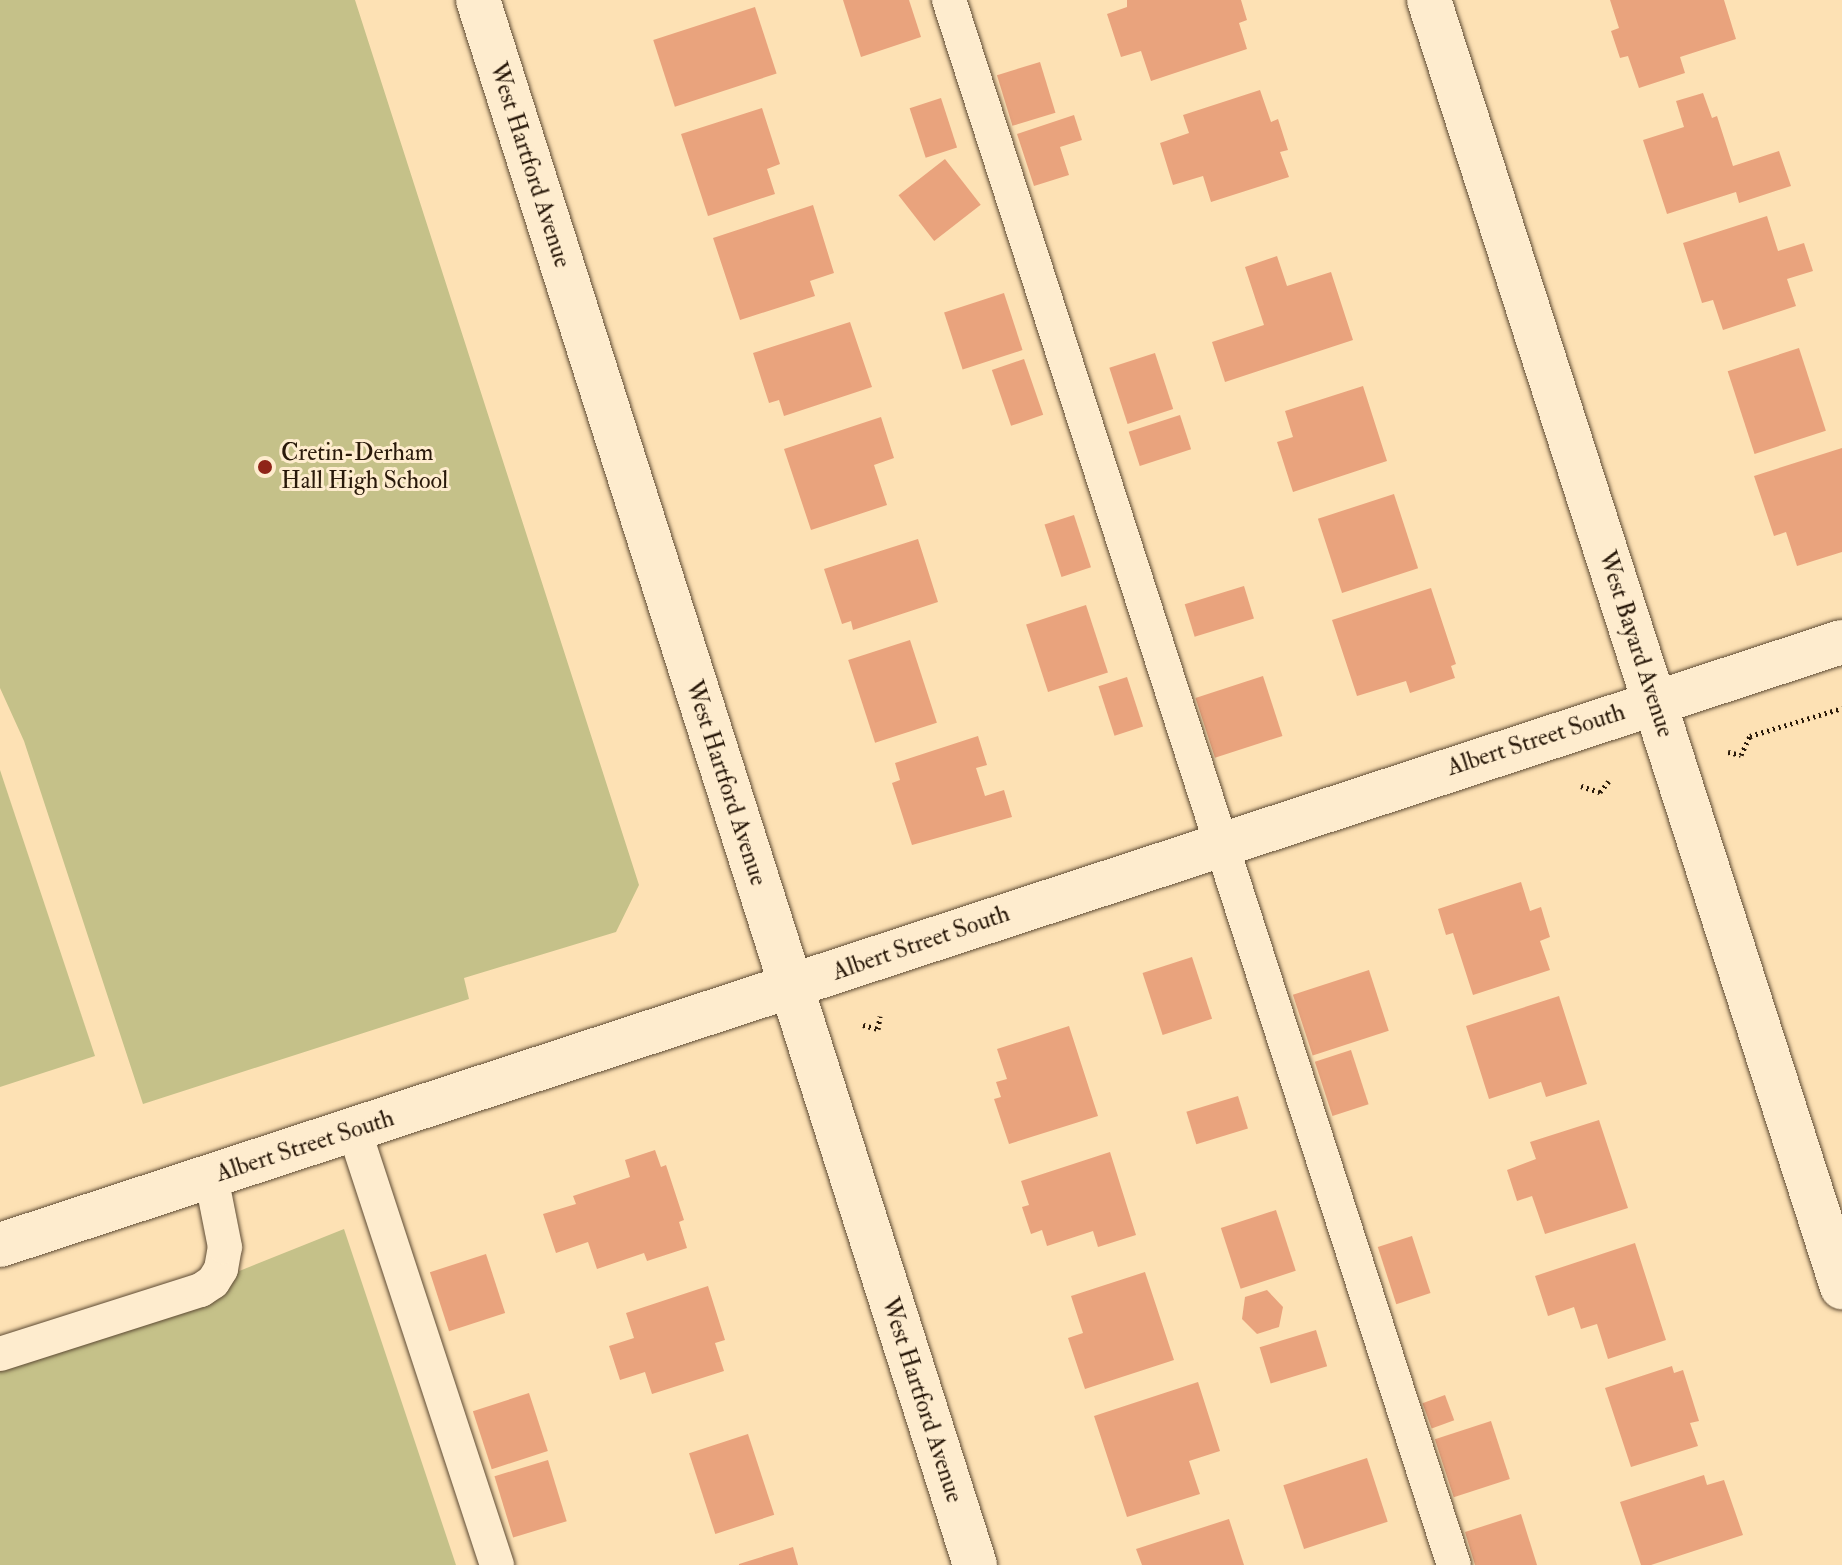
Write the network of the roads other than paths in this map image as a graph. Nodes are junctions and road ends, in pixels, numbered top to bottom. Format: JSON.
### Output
{"nodes":[{"id":1,"x":478,"y":0,"type":"edge"},
{"id":2,"x":949,"y":0,"type":"edge"},
{"id":3,"x":1429,"y":0,"type":"edge"},
{"id":4,"x":1842,"y":642,"type":"edge"},
{"id":5,"x":1654,"y":702,"type":"junction"},
{"id":6,"x":1219,"y":843,"type":"junction"},
{"id":7,"x":791,"y":987,"type":"junction"},
{"id":8,"x":354,"y":1130,"type":"junction"},
{"id":9,"x":211,"y":1176,"type":"junction"},
{"id":10,"x":0,"y":1245,"type":"edge"},
{"id":11,"x":1842,"y":1287,"type":"edge"},
{"id":12,"x":0,"y":1354,"type":"edge"},
{"id":13,"x":497,"y":1565,"type":"edge"},
{"id":14,"x":975,"y":1565,"type":"edge"},
{"id":15,"x":1454,"y":1565,"type":"edge"}],
"edges":[{"from":1,"to":7,"type":"street","name":"West Hartford Avenue"},
{"from":2,"to":6,"type":"lane"},
{"from":3,"to":5,"type":"street","name":"West Bayard Avenue"},
{"from":4,"to":5,"type":"street","name":"Albert Street South"},
{"from":5,"to":6,"type":"street","name":"Albert Street South"},
{"from":5,"to":11,"type":"street","name":"West Bayard Avenue"},
{"from":6,"to":7,"type":"street","name":"Albert Street South"},
{"from":6,"to":15,"type":"lane"},
{"from":7,"to":8,"type":"street","name":"Albert Street South"},
{"from":7,"to":14,"type":"street","name":"West Hartford Avenue"},
{"from":8,"to":9,"type":"street","name":"Albert Street South"},
{"from":8,"to":13,"type":"lane"},
{"from":9,"to":10,"type":"street","name":"Albert Street South"},
{"from":9,"to":12,"type":"lane"}]}
